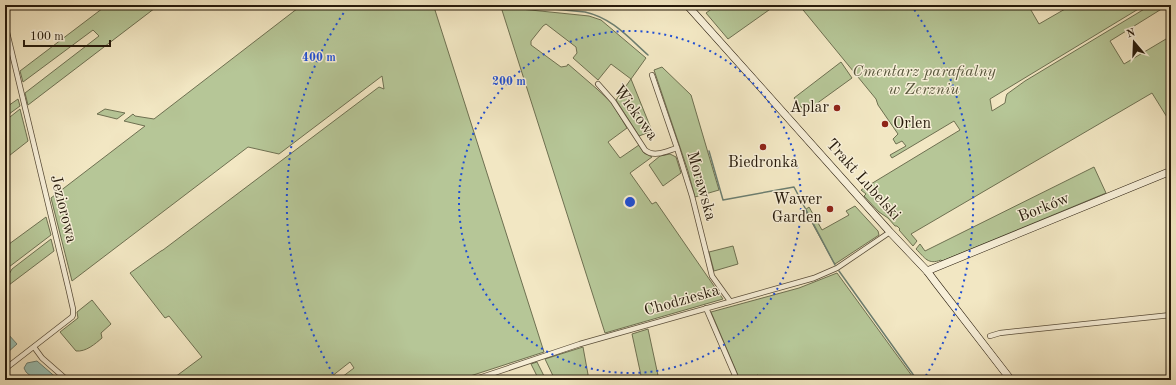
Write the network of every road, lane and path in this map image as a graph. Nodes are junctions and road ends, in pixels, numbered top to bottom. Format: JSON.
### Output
{"nodes":[{"id":1,"x":687,"y":5,"type":"edge"},
{"id":2,"x":5,"y":24,"type":"edge"},
{"id":3,"x":652,"y":75,"type":"dead end"},
{"id":4,"x":598,"y":84,"type":"dead end"},
{"id":5,"x":677,"y":148,"type":"junction"},
{"id":6,"x":1171,"y":171,"type":"edge"},
{"id":7,"x":890,"y":232,"type":"junction"},
{"id":8,"x":927,"y":271,"type":"junction"},
{"id":9,"x":730,"y":301,"type":"junction"},
{"id":10,"x":706,"y":308,"type":"junction"},
{"id":11,"x":1171,"y":315,"type":"edge"},
{"id":12,"x":990,"y":336,"type":"dead end"},
{"id":13,"x":34,"y":347,"type":"junction"},
{"id":14,"x":5,"y":369,"type":"edge"},
{"id":15,"x":67,"y":380,"type":"edge"},
{"id":16,"x":472,"y":380,"type":"edge"},
{"id":17,"x":737,"y":380,"type":"edge"},
{"id":18,"x":1011,"y":380,"type":"edge"}],
"edges":[{"from":1,"to":7,"type":"street","name":"Trakt Lubelski"},
{"from":2,"to":13,"type":"street","name":"Jeziorowa"},
{"from":3,"to":5,"type":"street","name":"Morawska"},
{"from":4,"to":5,"type":"street","name":"Wiekowa"},
{"from":5,"to":9,"type":"street","name":"Morawska"},
{"from":6,"to":8,"type":"street","name":"Borków"},
{"from":7,"to":8,"type":"street","name":"Trakt Lubelski"},
{"from":7,"to":9,"type":"street","name":"Chodzieska"},
{"from":8,"to":18,"type":"street","name":"Trakt Lubelski"},
{"from":9,"to":10,"type":"street","name":"Chodzieska"},
{"from":10,"to":16,"type":"street","name":"Chodzieska"},
{"from":10,"to":17,"type":"street"},
{"from":11,"to":12,"type":"street"},
{"from":13,"to":14,"type":"street","name":"Jeziorowa"},
{"from":13,"to":15,"type":"street"}]}
